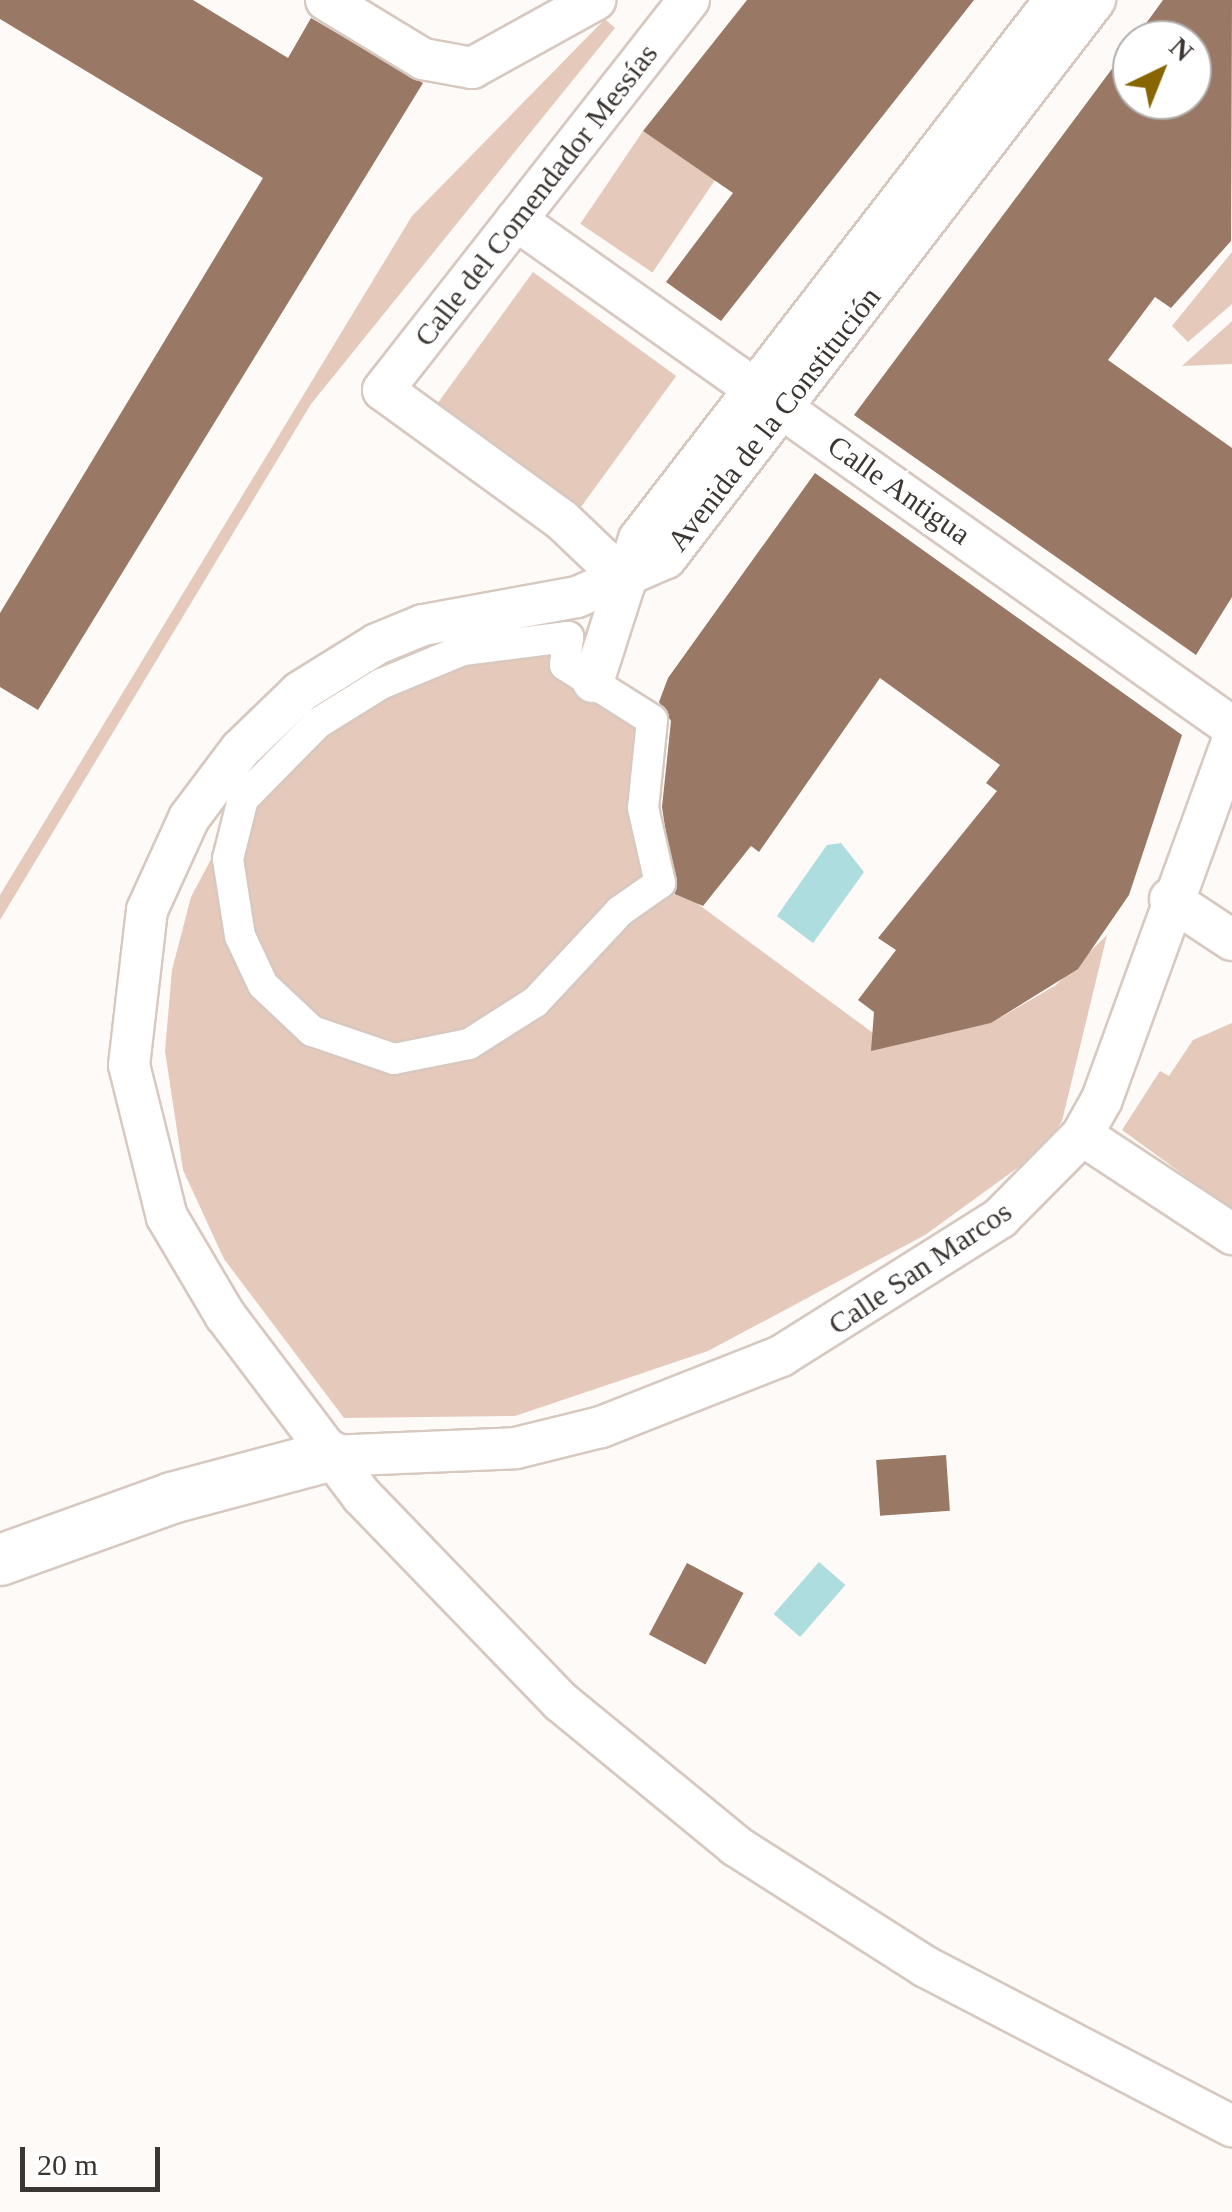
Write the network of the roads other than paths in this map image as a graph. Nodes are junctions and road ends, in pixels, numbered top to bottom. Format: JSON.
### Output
{"nodes":[{"id":1,"x":326,"y":0,"type":"edge"},
{"id":2,"x":595,"y":0,"type":"edge"},
{"id":3,"x":689,"y":0,"type":"edge"},
{"id":4,"x":1054,"y":0,"type":"edge"},
{"id":5,"x":1095,"y":0,"type":"edge"},
{"id":6,"x":516,"y":220,"type":"junction"},
{"id":7,"x":770,"y":397,"type":"junction"},
{"id":8,"x":626,"y":582,"type":"junction"},
{"id":9,"x":593,"y":682,"type":"junction"},
{"id":10,"x":1232,"y":728,"type":"edge"},
{"id":11,"x":1232,"y":741,"type":"edge"},
{"id":12,"x":1170,"y":900,"type":"junction"},
{"id":13,"x":1232,"y":940,"type":"edge"},
{"id":14,"x":1082,"y":1135,"type":"junction"},
{"id":15,"x":1232,"y":1234,"type":"edge"},
{"id":16,"x":330,"y":1456,"type":"junction"},
{"id":17,"x":0,"y":1560,"type":"edge"},
{"id":18,"x":1232,"y":2126,"type":"edge"}],
"edges":[{"from":1,"to":2,"type":"street"},
{"from":3,"to":6,"type":"street","name":"Calle del Comendador Messías"},
{"from":4,"to":7,"type":"street","name":"Avenida de la Constitución"},
{"from":5,"to":7,"type":"street","name":"Avenida de la Constitución"},
{"from":6,"to":7,"type":"street","name":"Calle Antigua"},
{"from":6,"to":8,"type":"street","name":"Calle del Comendador Messías"},
{"from":7,"to":8,"type":"street","name":"Avenida de la Constitución"},
{"from":7,"to":10,"type":"street","name":"Calle Antigua"},
{"from":8,"to":9,"type":"street"},
{"from":8,"to":16,"type":"street"},
{"from":9,"to":9,"type":"street"},
{"from":11,"to":12,"type":"street","name":"Calle San Marcos"},
{"from":12,"to":13,"type":"street"},
{"from":12,"to":14,"type":"street","name":"Calle San Marcos"},
{"from":14,"to":15,"type":"street"},
{"from":14,"to":16,"type":"street","name":"Calle San Marcos"},
{"from":16,"to":17,"type":"street"},
{"from":16,"to":18,"type":"street"}]}
